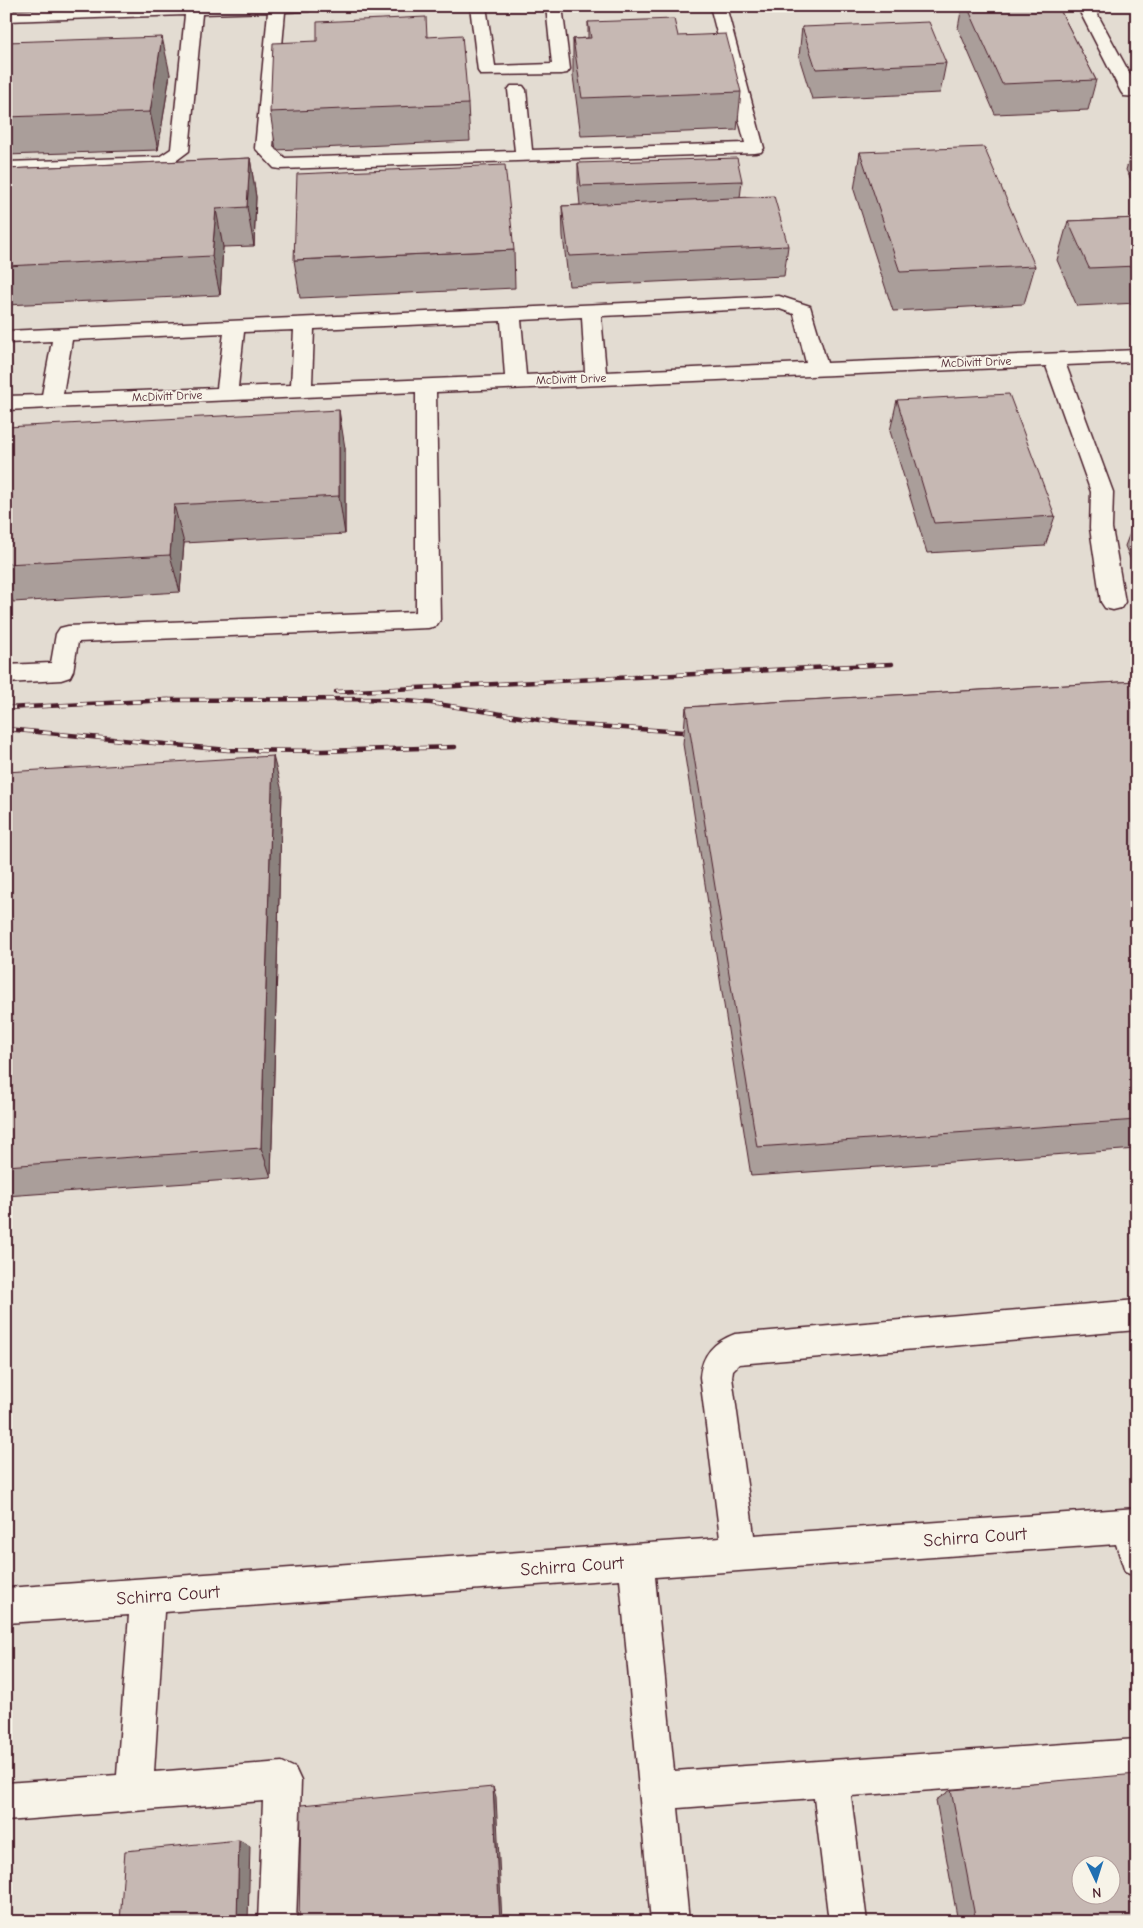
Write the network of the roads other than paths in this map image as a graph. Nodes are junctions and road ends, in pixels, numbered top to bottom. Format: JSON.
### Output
{"nodes":[{"id":1,"x":308,"y":6,"type":"edge"},
{"id":2,"x":478,"y":6,"type":"edge"},
{"id":3,"x":554,"y":6,"type":"edge"},
{"id":4,"x":718,"y":6,"type":"edge"},
{"id":5,"x":1084,"y":6,"type":"edge"},
{"id":6,"x":277,"y":7,"type":"edge"},
{"id":7,"x":51,"y":10,"type":"edge"},
{"id":8,"x":194,"y":10,"type":"junction"},
{"id":9,"x":6,"y":16,"type":"edge"},
{"id":10,"x":517,"y":90,"type":"dead end"},
{"id":11,"x":1137,"y":92,"type":"edge"},
{"id":12,"x":524,"y":156,"type":"junction"},
{"id":13,"x":6,"y":167,"type":"edge"},
{"id":14,"x":591,"y":310,"type":"junction"},
{"id":15,"x":511,"y":314,"type":"junction"},
{"id":16,"x":304,"y":324,"type":"junction"},
{"id":17,"x":234,"y":327,"type":"junction"},
{"id":18,"x":62,"y":334,"type":"junction"},
{"id":19,"x":6,"y":337,"type":"edge"},
{"id":20,"x":1137,"y":356,"type":"edge"},
{"id":21,"x":1054,"y":359,"type":"junction"},
{"id":22,"x":818,"y":369,"type":"junction"},
{"id":23,"x":596,"y":378,"type":"junction"},
{"id":24,"x":516,"y":382,"type":"junction"},
{"id":25,"x":426,"y":386,"type":"junction"},
{"id":26,"x":302,"y":391,"type":"junction"},
{"id":27,"x":227,"y":394,"type":"junction"},
{"id":28,"x":51,"y":401,"type":"junction"},
{"id":29,"x":6,"y":403,"type":"edge"},
{"id":30,"x":1113,"y":602,"type":"dead end"},
{"id":31,"x":6,"y":674,"type":"edge"},
{"id":32,"x":1137,"y":1315,"type":"edge"},
{"id":33,"x":1132,"y":1526,"type":"edge"},
{"id":34,"x":739,"y":1554,"type":"junction"},
{"id":35,"x":1137,"y":1560,"type":"edge"},
{"id":36,"x":636,"y":1562,"type":"junction"},
{"id":37,"x":148,"y":1596,"type":"junction"},
{"id":38,"x":6,"y":1606,"type":"edge"},
{"id":39,"x":1137,"y":1757,"type":"edge"},
{"id":40,"x":830,"y":1779,"type":"junction"},
{"id":41,"x":134,"y":1792,"type":"junction"},
{"id":42,"x":658,"y":1792,"type":"junction"},
{"id":43,"x":6,"y":1802,"type":"edge"},
{"id":44,"x":277,"y":1922,"type":"edge"},
{"id":45,"x":670,"y":1922,"type":"edge"},
{"id":46,"x":848,"y":1922,"type":"edge"}],
"edges":[{"from":1,"to":6,"type":"street"},
{"from":2,"to":3,"type":"street"},
{"from":4,"to":12,"type":"street"},
{"from":5,"to":11,"type":"street"},
{"from":6,"to":8,"type":"street"},
{"from":6,"to":12,"type":"street"},
{"from":7,"to":8,"type":"street"},
{"from":7,"to":9,"type":"street"},
{"from":8,"to":13,"type":"street"},
{"from":10,"to":12,"type":"street"},
{"from":14,"to":15,"type":"street"},
{"from":14,"to":22,"type":"street"},
{"from":14,"to":23,"type":"street"},
{"from":15,"to":16,"type":"street"},
{"from":15,"to":24,"type":"street"},
{"from":16,"to":17,"type":"street"},
{"from":16,"to":26,"type":"street"},
{"from":17,"to":18,"type":"street"},
{"from":17,"to":27,"type":"street"},
{"from":18,"to":19,"type":"street"},
{"from":18,"to":28,"type":"street"},
{"from":20,"to":21,"type":"street","name":"McDivitt Drive"},
{"from":21,"to":22,"type":"street","name":"McDivitt Drive"},
{"from":21,"to":30,"type":"street"},
{"from":22,"to":23,"type":"street","name":"McDivitt Drive"},
{"from":23,"to":24,"type":"street","name":"McDivitt Drive"},
{"from":24,"to":25,"type":"street","name":"McDivitt Drive"},
{"from":25,"to":26,"type":"street","name":"McDivitt Drive"},
{"from":25,"to":31,"type":"street"},
{"from":26,"to":27,"type":"street","name":"McDivitt Drive"},
{"from":27,"to":28,"type":"street","name":"McDivitt Drive"},
{"from":28,"to":29,"type":"street","name":"McDivitt Drive"},
{"from":32,"to":34,"type":"street"},
{"from":33,"to":34,"type":"street","name":"Schirra Court"},
{"from":33,"to":35,"type":"street"},
{"from":34,"to":36,"type":"street","name":"Schirra Court"},
{"from":36,"to":37,"type":"street","name":"Schirra Court"},
{"from":36,"to":42,"type":"street"},
{"from":37,"to":38,"type":"street","name":"Schirra Court"},
{"from":37,"to":41,"type":"street"},
{"from":39,"to":40,"type":"street"},
{"from":40,"to":42,"type":"street"},
{"from":40,"to":46,"type":"street"},
{"from":41,"to":43,"type":"street"},
{"from":41,"to":44,"type":"street"},
{"from":42,"to":45,"type":"street"}]}
